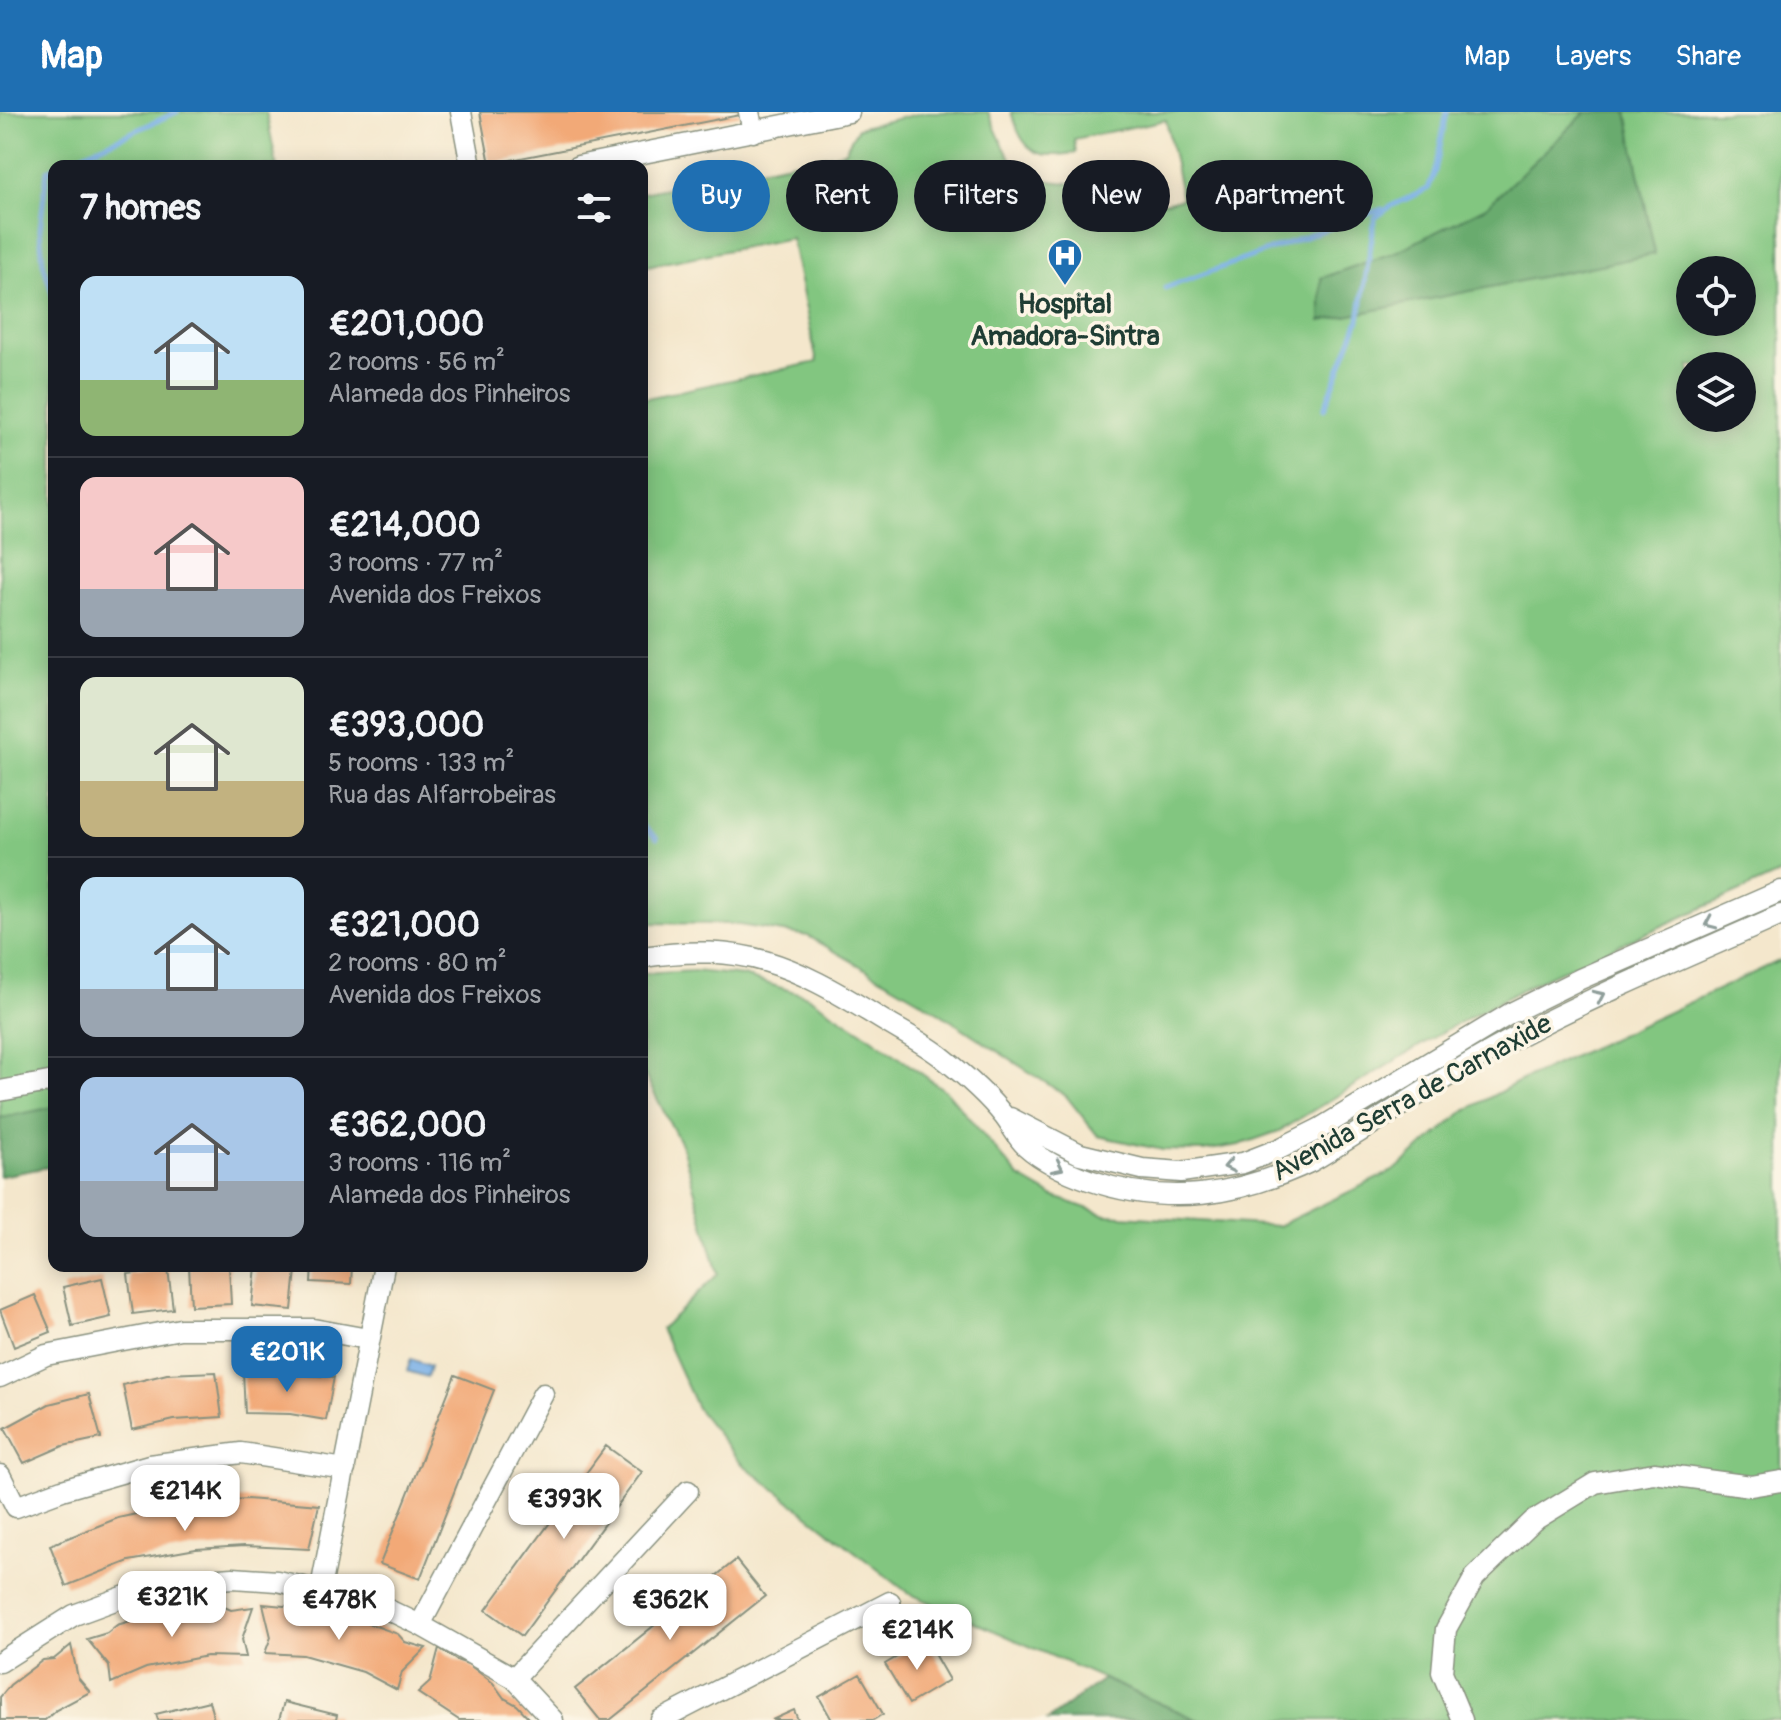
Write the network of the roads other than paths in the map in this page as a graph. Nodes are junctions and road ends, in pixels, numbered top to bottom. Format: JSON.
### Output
{"nodes":[{"id":1,"x":461,"y":112,"type":"edge"},
{"id":2,"x":849,"y":112,"type":"edge"},
{"id":3,"x":802,"y":117,"type":"edge"},
{"id":4,"x":751,"y":122,"type":"edge"},
{"id":5,"x":470,"y":160,"type":"edge"},
{"id":6,"x":602,"y":160,"type":"edge"},
{"id":7,"x":1781,"y":891,"type":"edge"},
{"id":8,"x":1781,"y":915,"type":"edge"},
{"id":9,"x":648,"y":956,"type":"edge"},
{"id":10,"x":48,"y":1082,"type":"edge"},
{"id":11,"x":0,"y":1091,"type":"edge"},
{"id":12,"x":1003,"y":1114,"type":"junction"},
{"id":13,"x":383,"y":1272,"type":"edge"},
{"id":14,"x":368,"y":1339,"type":"junction"},
{"id":15,"x":0,"y":1377,"type":"edge"},
{"id":16,"x":543,"y":1394,"type":"dead end"},
{"id":17,"x":345,"y":1469,"type":"junction"},
{"id":18,"x":0,"y":1475,"type":"edge"},
{"id":19,"x":1781,"y":1481,"type":"edge"},
{"id":20,"x":688,"y":1491,"type":"dead end"},
{"id":21,"x":321,"y":1588,"type":"junction"},
{"id":22,"x":890,"y":1602,"type":"dead end"},
{"id":23,"x":420,"y":1625,"type":"junction"},
{"id":24,"x":0,"y":1662,"type":"edge"},
{"id":25,"x":514,"y":1678,"type":"junction"},
{"id":26,"x":553,"y":1720,"type":"edge"},
{"id":27,"x":661,"y":1720,"type":"edge"},
{"id":28,"x":1462,"y":1720,"type":"edge"}],
"edges":[{"from":1,"to":5,"type":"street"},
{"from":2,"to":3,"type":"street"},
{"from":3,"to":4,"type":"street"},
{"from":4,"to":6,"type":"street"},
{"from":7,"to":12,"type":"street","name":"Avenida Serra de Carnaxide","one_way":true},
{"from":12,"to":8,"type":"street","name":"Avenida Serra de Carnaxide","one_way":true},
{"from":9,"to":12,"type":"street","name":"Avenida Serra de Carnaxide"},
{"from":10,"to":11,"type":"street"},
{"from":13,"to":14,"type":"street"},
{"from":14,"to":15,"type":"street"},
{"from":14,"to":17,"type":"street"},
{"from":16,"to":23,"type":"street"},
{"from":17,"to":18,"type":"street"},
{"from":17,"to":21,"type":"street"},
{"from":19,"to":28,"type":"street"},
{"from":20,"to":25,"type":"street"},
{"from":21,"to":23,"type":"street"},
{"from":21,"to":24,"type":"street"},
{"from":22,"to":27,"type":"street"},
{"from":23,"to":25,"type":"street"},
{"from":25,"to":26,"type":"street"}]}
